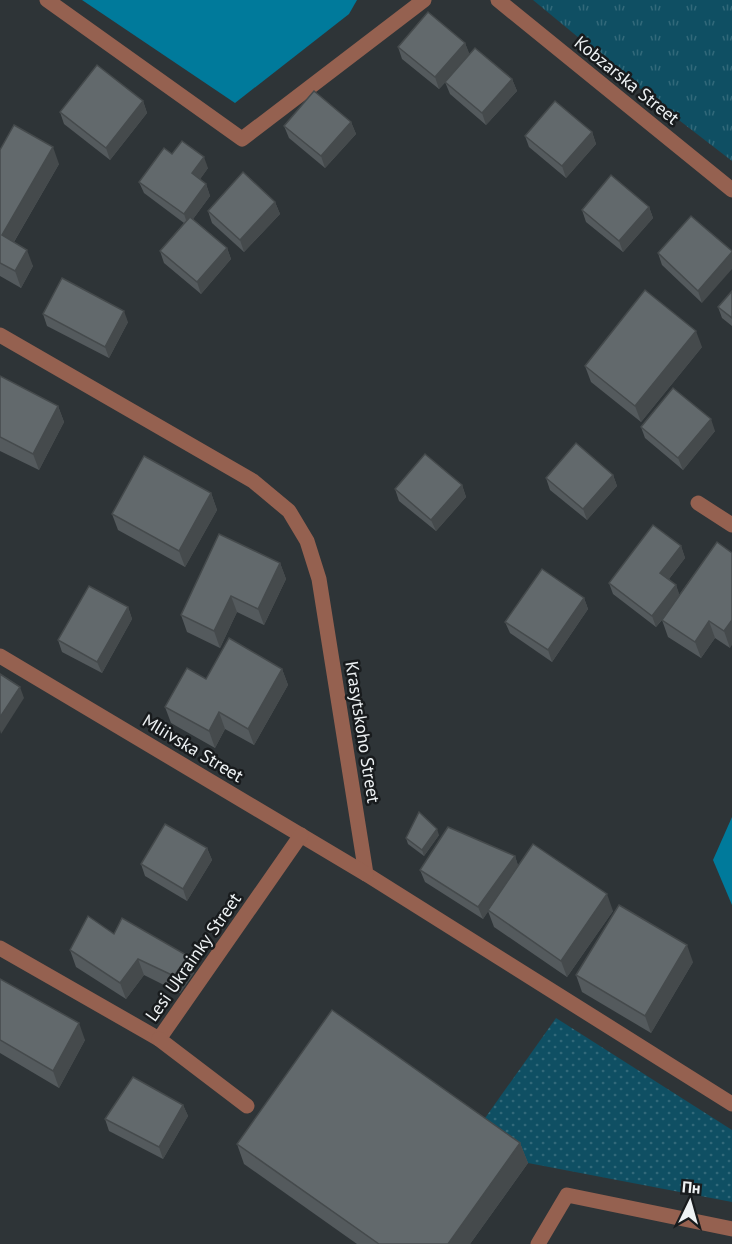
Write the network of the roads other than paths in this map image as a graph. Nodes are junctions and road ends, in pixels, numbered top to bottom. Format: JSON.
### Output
{"nodes":[{"id":1,"x":47,"y":0,"type":"edge"},
{"id":2,"x":424,"y":0,"type":"edge"},
{"id":3,"x":498,"y":0,"type":"edge"},
{"id":4,"x":732,"y":190,"type":"edge"},
{"id":5,"x":0,"y":335,"type":"edge"},
{"id":6,"x":698,"y":503,"type":"dead end"},
{"id":7,"x":732,"y":525,"type":"edge"},
{"id":8,"x":0,"y":656,"type":"edge"},
{"id":9,"x":301,"y":835,"type":"junction"},
{"id":10,"x":366,"y":874,"type":"junction"},
{"id":11,"x":0,"y":948,"type":"edge"},
{"id":12,"x":159,"y":1040,"type":"junction"},
{"id":13,"x":732,"y":1104,"type":"edge"},
{"id":14,"x":247,"y":1106,"type":"dead end"},
{"id":15,"x":732,"y":1229,"type":"edge"},
{"id":16,"x":538,"y":1244,"type":"edge"}],
"edges":[{"from":1,"to":2,"type":"street"},
{"from":3,"to":4,"type":"street","name":"Kobzarska Street"},
{"from":5,"to":10,"type":"street","name":"Krasytskoho Street"},
{"from":6,"to":7,"type":"street"},
{"from":8,"to":9,"type":"street","name":"Mliivska Street"},
{"from":9,"to":10,"type":"street","name":"Mliivska Street"},
{"from":9,"to":12,"type":"street","name":"Lesi Ukrainky Street"},
{"from":10,"to":13,"type":"street"},
{"from":11,"to":12,"type":"street","name":"Lesi Ukrainky Street"},
{"from":12,"to":14,"type":"street"},
{"from":15,"to":16,"type":"street"}]}
